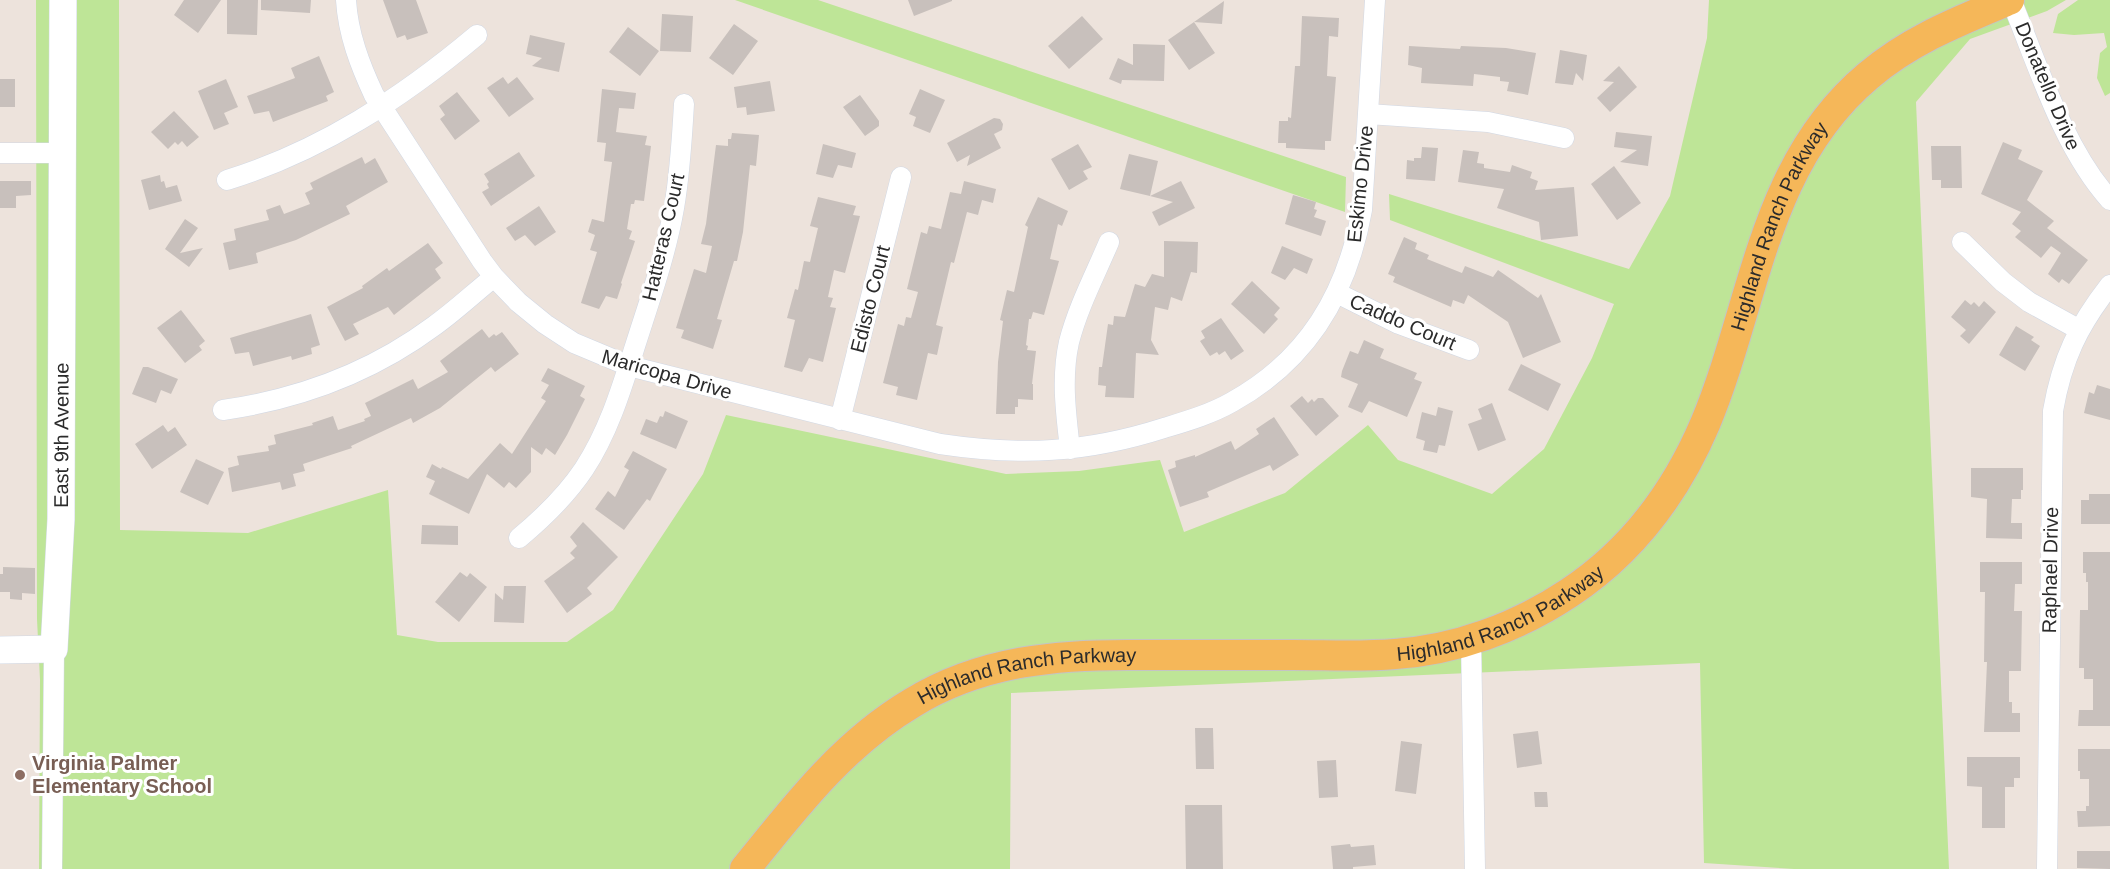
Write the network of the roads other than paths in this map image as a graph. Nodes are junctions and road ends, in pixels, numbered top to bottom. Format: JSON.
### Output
{"nodes":[{"id":1,"x":63,"y":0,"type":"edge"},
{"id":2,"x":346,"y":0,"type":"edge"},
{"id":3,"x":1375,"y":0,"type":"edge"},
{"id":4,"x":2010,"y":0,"type":"edge"},
{"id":5,"x":477,"y":35,"type":"dead end"},
{"id":6,"x":684,"y":104,"type":"dead end"},
{"id":7,"x":381,"y":106,"type":"junction"},
{"id":8,"x":1368,"y":114,"type":"junction"},
{"id":9,"x":1564,"y":138,"type":"dead end"},
{"id":10,"x":0,"y":153,"type":"edge"},
{"id":11,"x":62,"y":153,"type":"junction"},
{"id":12,"x":901,"y":177,"type":"dead end"},
{"id":13,"x":227,"y":180,"type":"dead end"},
{"id":14,"x":2110,"y":200,"type":"edge"},
{"id":15,"x":1109,"y":242,"type":"dead end"},
{"id":16,"x":1962,"y":242,"type":"dead end"},
{"id":17,"x":494,"y":277,"type":"junction"},
{"id":18,"x":2110,"y":285,"type":"edge"},
{"id":19,"x":1337,"y":293,"type":"junction"},
{"id":20,"x":2078,"y":329,"type":"junction"},
{"id":21,"x":1469,"y":350,"type":"dead end"},
{"id":22,"x":628,"y":366,"type":"junction"},
{"id":23,"x":223,"y":410,"type":"dead end"},
{"id":24,"x":840,"y":420,"type":"junction"},
{"id":25,"x":1070,"y":449,"type":"junction"},
{"id":26,"x":519,"y":538,"type":"dead end"},
{"id":27,"x":1471,"y":640,"type":"junction"},
{"id":28,"x":54,"y":649,"type":"junction"},
{"id":29,"x":0,"y":650,"type":"edge"},
{"id":30,"x":52,"y":869,"type":"edge"},
{"id":31,"x":745,"y":869,"type":"edge"},
{"id":32,"x":1475,"y":869,"type":"edge"},
{"id":33,"x":2047,"y":869,"type":"edge"}],
"edges":[{"from":1,"to":11,"type":"street","name":"East 9th Avenue"},
{"from":2,"to":7,"type":"street","name":"Maricopa Drive"},
{"from":3,"to":8,"type":"street","name":"Eskimo Drive"},
{"from":4,"to":14,"type":"street","name":"Donatello Drive"},
{"from":4,"to":27,"type":"main road","name":"Highland Ranch Parkway"},
{"from":5,"to":7,"type":"street"},
{"from":6,"to":22,"type":"street","name":"Hatteras Court"},
{"from":7,"to":13,"type":"street"},
{"from":7,"to":17,"type":"street","name":"Maricopa Drive"},
{"from":8,"to":9,"type":"street"},
{"from":8,"to":19,"type":"street","name":"Eskimo Drive"},
{"from":10,"to":11,"type":"street"},
{"from":11,"to":28,"type":"street","name":"East 9th Avenue"},
{"from":12,"to":24,"type":"street","name":"Edisto Court"},
{"from":15,"to":25,"type":"street"},
{"from":16,"to":20,"type":"street"},
{"from":17,"to":22,"type":"street","name":"Maricopa Drive"},
{"from":17,"to":23,"type":"street"},
{"from":18,"to":20,"type":"street","name":"Raphael Drive"},
{"from":19,"to":21,"type":"street","name":"Caddo Court"},
{"from":19,"to":25,"type":"street","name":"Eskimo Drive"},
{"from":20,"to":33,"type":"street","name":"Raphael Drive"},
{"from":22,"to":24,"type":"street","name":"Maricopa Drive"},
{"from":22,"to":26,"type":"street","name":"Hatteras Court"},
{"from":24,"to":25,"type":"street","name":"Maricopa Drive"},
{"from":27,"to":31,"type":"main road","name":"Highland Ranch Parkway"},
{"from":27,"to":32,"type":"street"},
{"from":28,"to":29,"type":"street"},
{"from":28,"to":30,"type":"street","name":"East 9th Avenue"}]}
